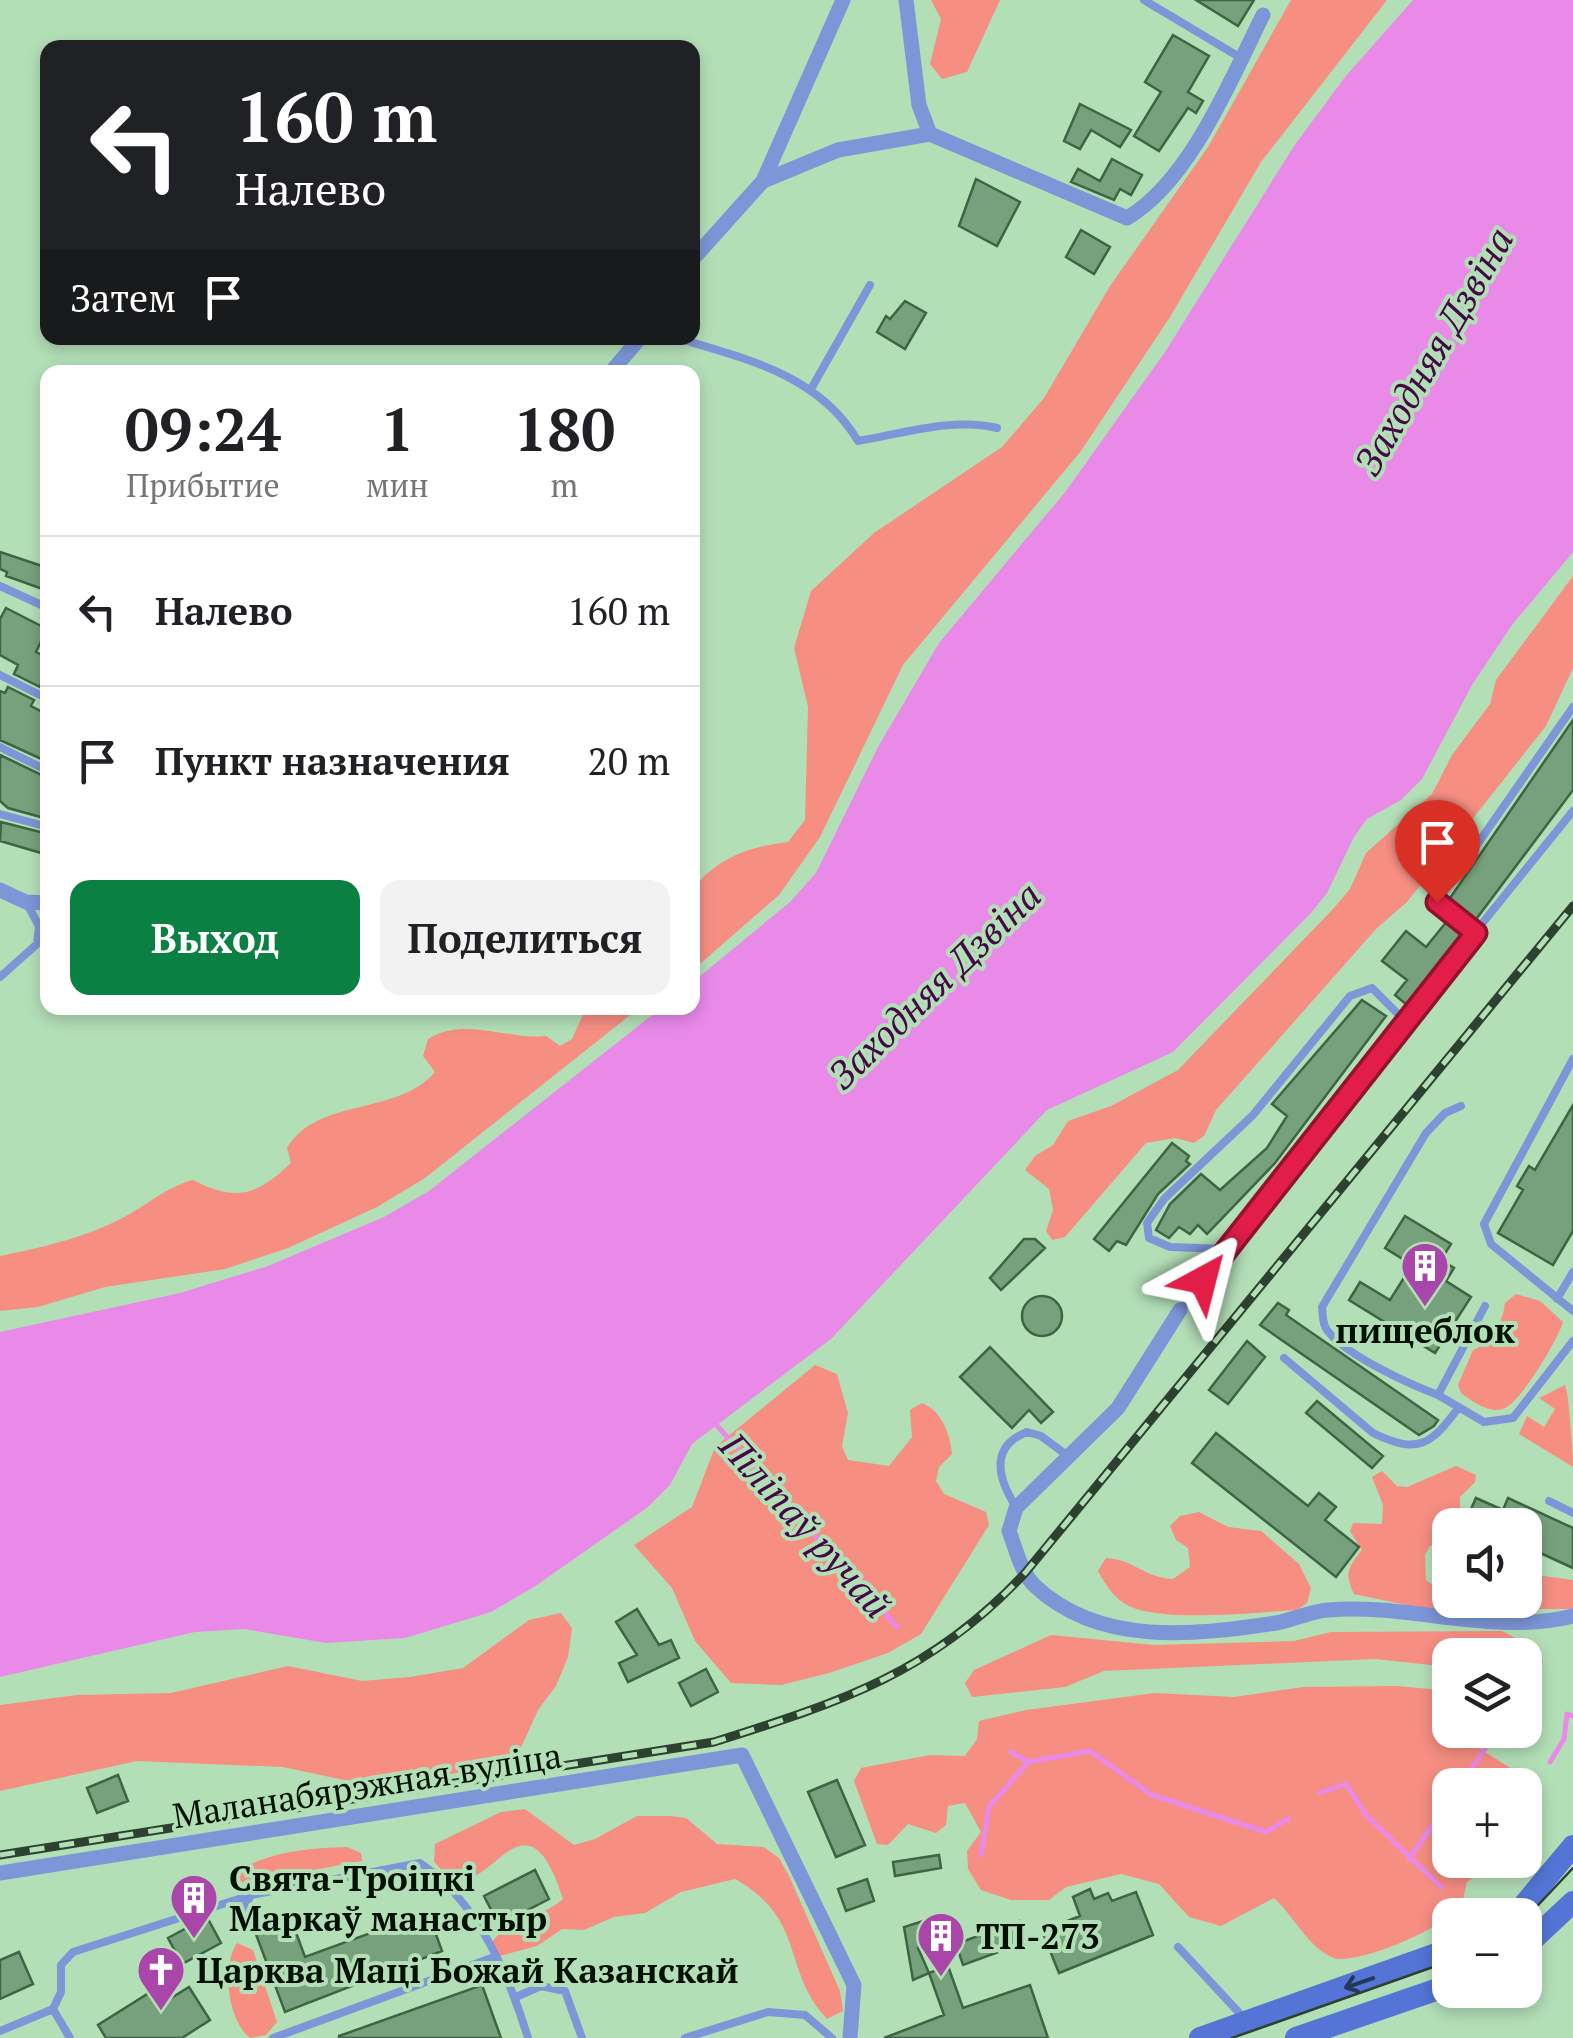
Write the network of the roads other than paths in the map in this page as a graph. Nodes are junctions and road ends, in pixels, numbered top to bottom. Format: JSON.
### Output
{"nodes":[{"id":1,"x":843,"y":0,"type":"edge"},
{"id":2,"x":906,"y":0,"type":"edge"},
{"id":3,"x":1144,"y":0,"type":"edge"},
{"id":4,"x":1263,"y":15,"type":"dead end"},
{"id":5,"x":1241,"y":58,"type":"junction"},
{"id":6,"x":930,"y":134,"type":"junction"},
{"id":7,"x":762,"y":181,"type":"junction"},
{"id":8,"x":700,"y":251,"type":"edge"},
{"id":9,"x":870,"y":285,"type":"dead end"},
{"id":10,"x":634,"y":345,"type":"edge"},
{"id":11,"x":700,"y":345,"type":"edge"},
{"id":12,"x":617,"y":365,"type":"edge"},
{"id":13,"x":811,"y":389,"type":"junction"},
{"id":14,"x":997,"y":428,"type":"dead end"},
{"id":15,"x":0,"y":586,"type":"edge"},
{"id":16,"x":40,"y":604,"type":"edge"},
{"id":17,"x":0,"y":675,"type":"edge"},
{"id":18,"x":40,"y":693,"type":"edge"},
{"id":19,"x":1573,"y":707,"type":"edge"},
{"id":20,"x":0,"y":747,"type":"edge"},
{"id":21,"x":40,"y":767,"type":"edge"},
{"id":22,"x":1573,"y":811,"type":"edge"},
{"id":23,"x":0,"y":814,"type":"edge"},
{"id":24,"x":40,"y":825,"type":"edge"},
{"id":25,"x":0,"y":890,"type":"edge"},
{"id":26,"x":26,"y":902,"type":"junction"},
{"id":27,"x":40,"y":902,"type":"edge"},
{"id":28,"x":1476,"y":933,"type":"junction"},
{"id":29,"x":0,"y":977,"type":"edge"},
{"id":30,"x":1404,"y":1020,"type":"junction"},
{"id":31,"x":1573,"y":1059,"type":"edge"},
{"id":32,"x":1461,"y":1106,"type":"dead end"},
{"id":33,"x":1227,"y":1249,"type":"junction"},
{"id":34,"x":1573,"y":1272,"type":"edge"},
{"id":35,"x":1557,"y":1299,"type":"junction"},
{"id":36,"x":1486,"y":1306,"type":"dead end"},
{"id":37,"x":1180,"y":1310,"type":"joint"},
{"id":38,"x":1573,"y":1311,"type":"edge"},
{"id":39,"x":1573,"y":1341,"type":"edge"},
{"id":40,"x":1284,"y":1358,"type":"dead end"},
{"id":41,"x":1438,"y":1395,"type":"junction"},
{"id":42,"x":1459,"y":1407,"type":"junction"},
{"id":43,"x":1068,"y":1456,"type":"junction"},
{"id":44,"x":1549,"y":1501,"type":"dead end"},
{"id":45,"x":1016,"y":1508,"type":"junction"},
{"id":46,"x":1573,"y":1513,"type":"edge"},
{"id":47,"x":1573,"y":1616,"type":"edge"},
{"id":48,"x":1573,"y":1846,"type":"edge"},
{"id":49,"x":0,"y":1873,"type":"edge"},
{"id":50,"x":251,"y":1896,"type":"junction"},
{"id":51,"x":1530,"y":1898,"type":"edge"},
{"id":52,"x":1573,"y":1902,"type":"edge"},
{"id":53,"x":238,"y":1920,"type":"dead end"},
{"id":54,"x":1542,"y":1931,"type":"edge"},
{"id":55,"x":1178,"y":1947,"type":"dead end"},
{"id":56,"x":1432,"y":1955,"type":"edge"},
{"id":57,"x":494,"y":1957,"type":"junction"},
{"id":58,"x":1432,"y":1991,"type":"edge"},
{"id":59,"x":516,"y":1997,"type":"junction"},
{"id":60,"x":53,"y":2008,"type":"junction"},
{"id":61,"x":1251,"y":2030,"type":"edge"},
{"id":62,"x":0,"y":2031,"type":"edge"},
{"id":63,"x":70,"y":2038,"type":"edge"},
{"id":64,"x":273,"y":2038,"type":"edge"},
{"id":65,"x":528,"y":2038,"type":"edge"},
{"id":66,"x":582,"y":2038,"type":"edge"},
{"id":67,"x":685,"y":2038,"type":"edge"},
{"id":68,"x":832,"y":2038,"type":"edge"},
{"id":69,"x":850,"y":2038,"type":"edge"},
{"id":70,"x":1200,"y":2038,"type":"edge"},
{"id":71,"x":1296,"y":2038,"type":"edge"}],
"edges":[{"from":1,"to":7,"type":"street"},
{"from":2,"to":6,"type":"street"},
{"from":3,"to":5,"type":"lane"},
{"from":4,"to":5,"type":"street"},
{"from":5,"to":6,"type":"street"},
{"from":6,"to":7,"type":"street"},
{"from":7,"to":8,"type":"street"},
{"from":9,"to":13,"type":"lane"},
{"from":10,"to":12,"type":"street"},
{"from":11,"to":13,"type":"lane"},
{"from":13,"to":14,"type":"lane"},
{"from":15,"to":16,"type":"lane"},
{"from":17,"to":18,"type":"lane"},
{"from":19,"to":28,"type":"lane"},
{"from":20,"to":21,"type":"lane"},
{"from":22,"to":28,"type":"lane"},
{"from":23,"to":24,"type":"lane"},
{"from":25,"to":26,"type":"street"},
{"from":26,"to":27,"type":"street"},
{"from":26,"to":29,"type":"lane"},
{"from":28,"to":30,"type":"lane"},
{"from":30,"to":33,"type":"lane"},
{"from":30,"to":33,"type":"lane"},
{"from":31,"to":35,"type":"lane"},
{"from":32,"to":41,"type":"lane"},
{"from":33,"to":37,"type":"lane"},
{"from":34,"to":35,"type":"lane"},
{"from":35,"to":38,"type":"lane"},
{"from":36,"to":41,"type":"lane"},
{"from":37,"to":43,"type":"street"},
{"from":39,"to":42,"type":"lane"},
{"from":40,"to":42,"type":"lane"},
{"from":41,"to":42,"type":"lane"},
{"from":43,"to":45,"type":"street"},
{"from":43,"to":45,"type":"lane"},
{"from":44,"to":46,"type":"lane"},
{"from":45,"to":47,"type":"street"},
{"from":48,"to":51,"type":"main road"},
{"from":49,"to":69,"type":"street","name":"Маланабярэжная вуліца"},
{"from":50,"to":53,"type":"lane"},
{"from":50,"to":57,"type":"lane"},
{"from":50,"to":60,"type":"lane"},
{"from":52,"to":54,"type":"main road"},
{"from":55,"to":61,"type":"lane"},
{"from":56,"to":61,"type":"main road","one_way":true},
{"from":57,"to":59,"type":"lane"},
{"from":57,"to":64,"type":"lane"},
{"from":58,"to":71,"type":"main road"},
{"from":59,"to":65,"type":"lane"},
{"from":59,"to":66,"type":"lane"},
{"from":60,"to":62,"type":"lane"},
{"from":60,"to":63,"type":"lane"},
{"from":61,"to":70,"type":"main road"},
{"from":67,"to":68,"type":"lane"}]}
